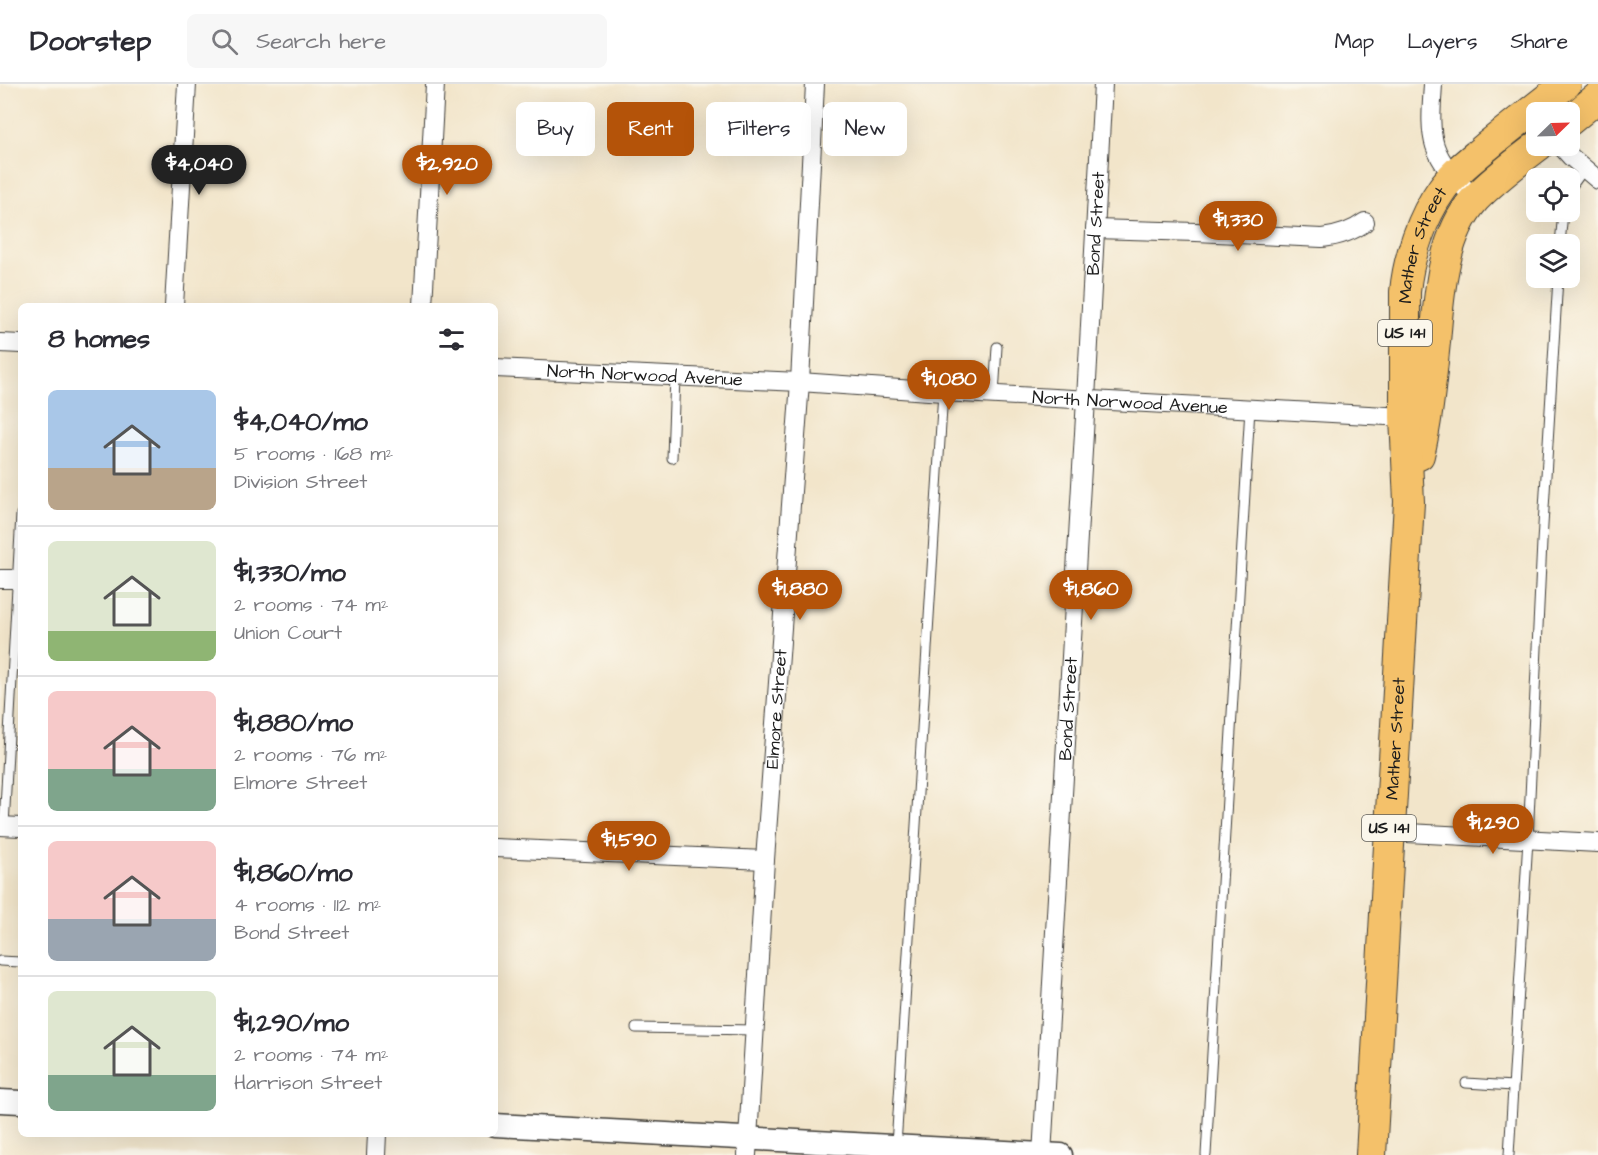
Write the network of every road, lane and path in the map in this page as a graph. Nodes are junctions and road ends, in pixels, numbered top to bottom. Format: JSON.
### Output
{"nodes":[{"id":1,"x":187,"y":84,"type":"edge"},
{"id":2,"x":435,"y":84,"type":"edge"},
{"id":3,"x":815,"y":84,"type":"edge"},
{"id":4,"x":1103,"y":84,"type":"edge"},
{"id":5,"x":1433,"y":84,"type":"edge"},
{"id":6,"x":1566,"y":84,"type":"edge"},
{"id":7,"x":1598,"y":98,"type":"edge"},
{"id":8,"x":1546,"y":102,"type":"edge"},
{"id":9,"x":1580,"y":112,"type":"edge"},
{"id":10,"x":1526,"y":119,"type":"edge"},
{"id":11,"x":1526,"y":155,"type":"edge"},
{"id":12,"x":1570,"y":156,"type":"edge"},
{"id":13,"x":1591,"y":174,"type":"edge"},
{"id":14,"x":1453,"y":176,"type":"junction"},
{"id":15,"x":1476,"y":199,"type":"junction"},
{"id":16,"x":1365,"y":222,"type":"dead end"},
{"id":17,"x":1095,"y":230,"type":"junction"},
{"id":18,"x":1557,"y":288,"type":"edge"},
{"id":19,"x":174,"y":303,"type":"edge"},
{"id":20,"x":423,"y":303,"type":"edge"},
{"id":21,"x":0,"y":343,"type":"edge"},
{"id":22,"x":18,"y":344,"type":"edge"},
{"id":23,"x":997,"y":347,"type":"dead end"},
{"id":24,"x":498,"y":368,"type":"edge"},
{"id":25,"x":675,"y":376,"type":"junction"},
{"id":26,"x":800,"y":382,"type":"junction"},
{"id":27,"x":943,"y":392,"type":"junction"},
{"id":28,"x":994,"y":395,"type":"junction"},
{"id":29,"x":1086,"y":399,"type":"junction"},
{"id":30,"x":1250,"y":408,"type":"junction"},
{"id":31,"x":1404,"y":417,"type":"junction"},
{"id":32,"x":672,"y":458,"type":"dead end"},
{"id":33,"x":1408,"y":502,"type":"junction"},
{"id":34,"x":18,"y":538,"type":"edge"},
{"id":35,"x":13,"y":579,"type":"edge"},
{"id":36,"x":8,"y":826,"type":"edge"},
{"id":37,"x":1389,"y":832,"type":"junction"},
{"id":38,"x":1528,"y":839,"type":"junction"},
{"id":39,"x":1598,"y":843,"type":"edge"},
{"id":40,"x":498,"y":848,"type":"edge"},
{"id":41,"x":765,"y":860,"type":"junction"},
{"id":42,"x":0,"y":961,"type":"edge"},
{"id":43,"x":18,"y":962,"type":"edge"},
{"id":44,"x":636,"y":1028,"type":"dead end"},
{"id":45,"x":755,"y":1030,"type":"junction"},
{"id":46,"x":1466,"y":1083,"type":"dead end"},
{"id":47,"x":1513,"y":1086,"type":"junction"},
{"id":48,"x":0,"y":1101,"type":"edge"},
{"id":49,"x":18,"y":1102,"type":"edge"},
{"id":50,"x":498,"y":1125,"type":"edge"},
{"id":51,"x":377,"y":1137,"type":"edge"},
{"id":52,"x":896,"y":1146,"type":"junction"},
{"id":53,"x":748,"y":1147,"type":"edge"},
{"id":54,"x":376,"y":1155,"type":"edge"},
{"id":55,"x":1048,"y":1155,"type":"edge"},
{"id":56,"x":1206,"y":1155,"type":"edge"},
{"id":57,"x":1371,"y":1155,"type":"edge"},
{"id":58,"x":1509,"y":1155,"type":"edge"}],
"edges":[{"from":1,"to":19,"type":"street"},
{"from":2,"to":20,"type":"street"},
{"from":3,"to":26,"type":"street","name":"Elmore Street"},
{"from":4,"to":17,"type":"street","name":"Bond Street"},
{"from":5,"to":14,"type":"street","name":"Mather Street"},
{"from":6,"to":8,"type":"main road","number":"US 141"},
{"from":7,"to":9,"type":"main road"},
{"from":10,"to":14,"type":"main road","number":"US 141"},
{"from":11,"to":15,"type":"main road","number":"US 141"},
{"from":12,"to":13,"type":"street"},
{"from":14,"to":15,"type":"street","name":"Mather Street"},
{"from":14,"to":31,"type":"main road","name":"Mather Street","number":"US 141"},
{"from":15,"to":33,"type":"main road","name":"Mather Street","number":"US 141"},
{"from":16,"to":17,"type":"street"},
{"from":17,"to":29,"type":"street","name":"Bond Street"},
{"from":18,"to":38,"type":"lane"},
{"from":21,"to":22,"type":"street"},
{"from":23,"to":28,"type":"lane"},
{"from":24,"to":25,"type":"street","name":"North Norwood Avenue"},
{"from":25,"to":26,"type":"street","name":"North Norwood Avenue"},
{"from":25,"to":32,"type":"lane"},
{"from":26,"to":27,"type":"street","name":"North Norwood Avenue"},
{"from":26,"to":41,"type":"street","name":"Elmore Street"},
{"from":27,"to":28,"type":"street","name":"North Norwood Avenue"},
{"from":27,"to":52,"type":"lane"},
{"from":28,"to":29,"type":"street","name":"North Norwood Avenue"},
{"from":29,"to":30,"type":"street","name":"North Norwood Avenue"},
{"from":29,"to":55,"type":"street","name":"Bond Street"},
{"from":30,"to":31,"type":"street","name":"North Norwood Avenue"},
{"from":30,"to":56,"type":"lane"},
{"from":31,"to":33,"type":"main road","name":"Mather Street","number":"US 141"},
{"from":33,"to":37,"type":"main road","name":"Mather Street","number":"US 141"},
{"from":34,"to":35,"type":"lane"},
{"from":35,"to":36,"type":"lane"},
{"from":37,"to":38,"type":"street"},
{"from":37,"to":57,"type":"main road","name":"Mather Street","number":"US 141"},
{"from":38,"to":39,"type":"street"},
{"from":38,"to":47,"type":"lane"},
{"from":40,"to":41,"type":"street"},
{"from":41,"to":45,"type":"street","name":"Elmore Street"},
{"from":42,"to":43,"type":"lane"},
{"from":44,"to":45,"type":"lane"},
{"from":45,"to":53,"type":"street","name":"Elmore Street"},
{"from":46,"to":47,"type":"lane"},
{"from":47,"to":58,"type":"lane"},
{"from":48,"to":49,"type":"street"},
{"from":50,"to":53,"type":"street"},
{"from":51,"to":54,"type":"street"},
{"from":52,"to":53,"type":"street"},
{"from":52,"to":55,"type":"street"}]}
